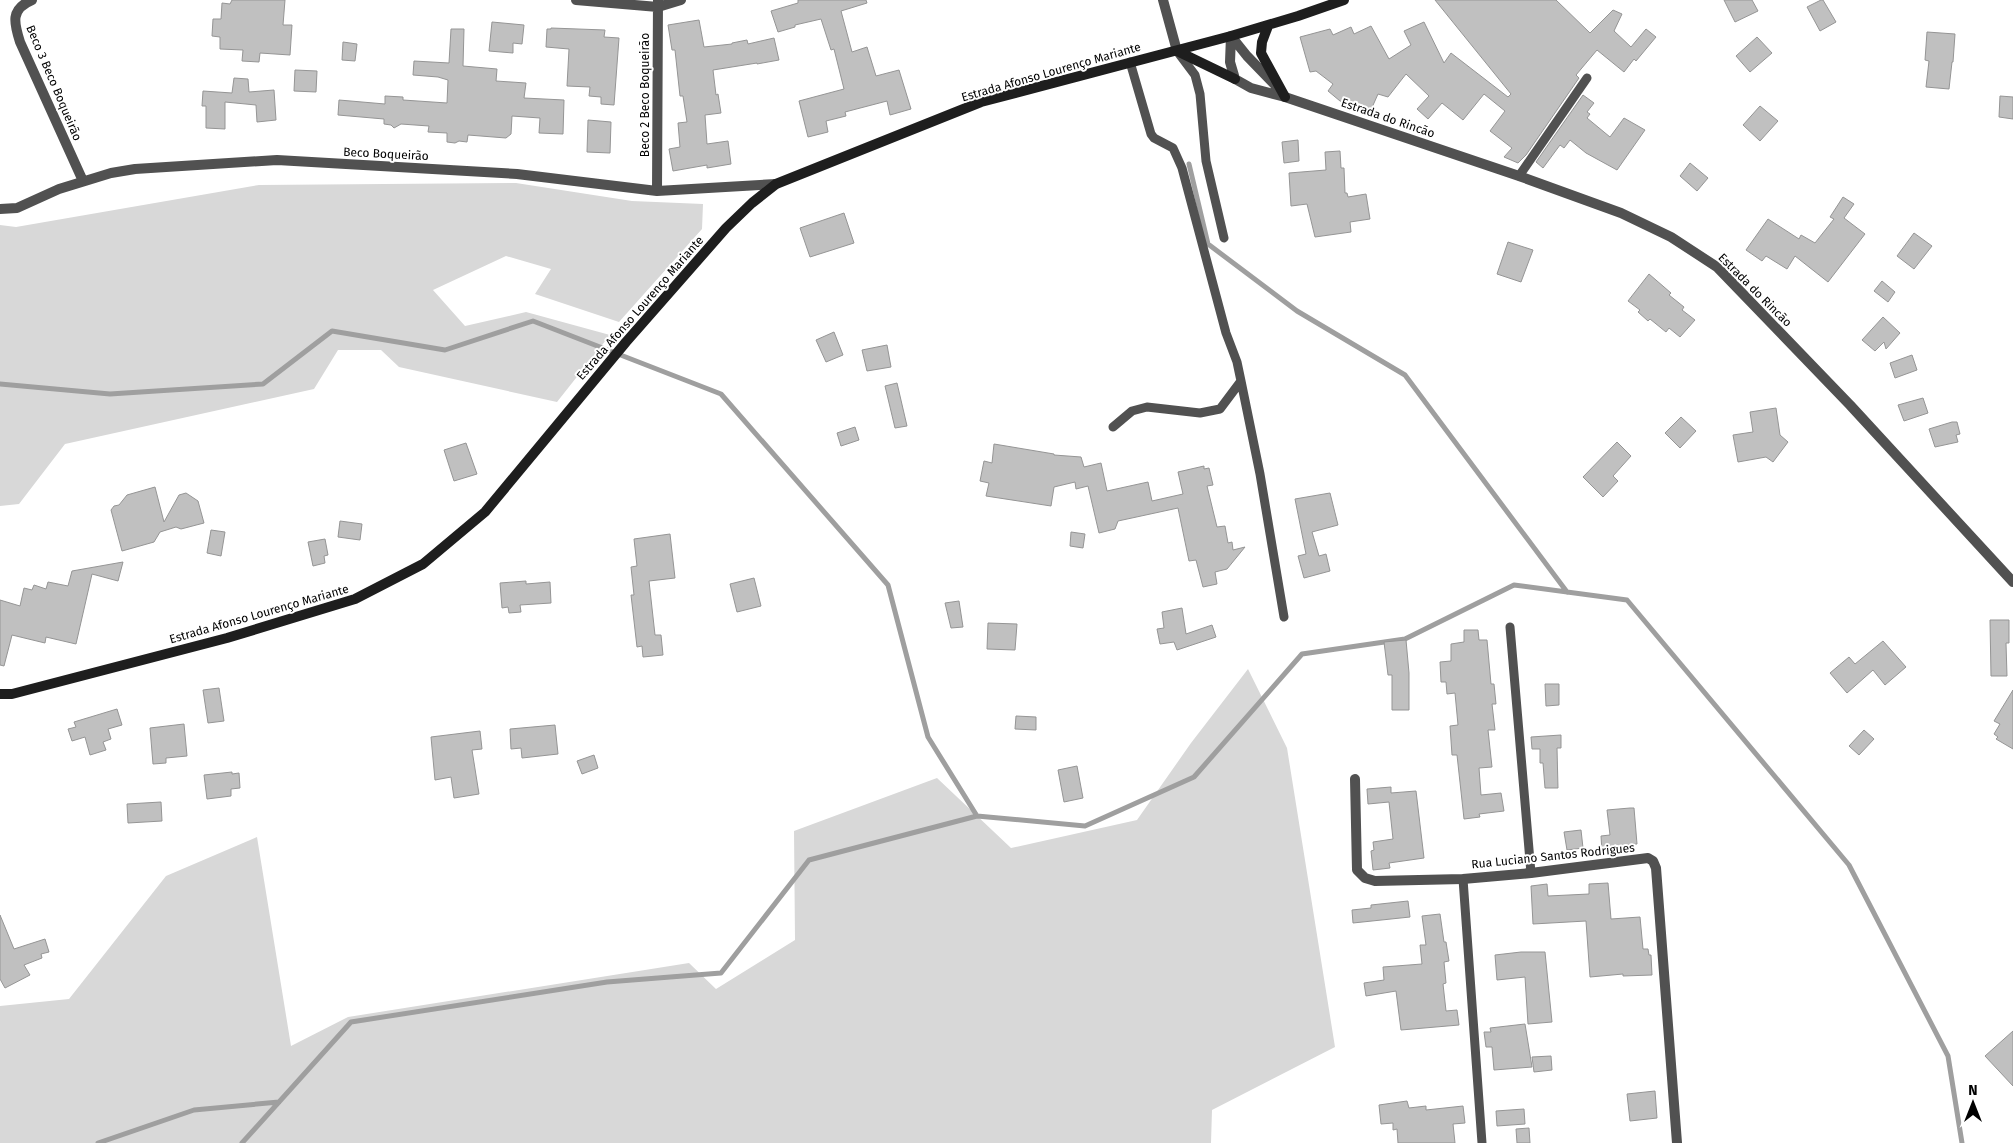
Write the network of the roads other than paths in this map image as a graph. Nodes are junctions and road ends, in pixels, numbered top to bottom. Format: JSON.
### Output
{"nodes":[{"id":1,"x":32,"y":0,"type":"edge"},
{"id":2,"x":576,"y":0,"type":"edge"},
{"id":3,"x":681,"y":0,"type":"edge"},
{"id":4,"x":1163,"y":0,"type":"edge"},
{"id":5,"x":1344,"y":0,"type":"edge"},
{"id":6,"x":658,"y":3,"type":"edge"},
{"id":7,"x":1268,"y":26,"type":"junction"},
{"id":8,"x":1231,"y":36,"type":"junction"},
{"id":9,"x":1177,"y":52,"type":"junction"},
{"id":10,"x":1130,"y":62,"type":"junction"},
{"id":11,"x":1587,"y":78,"type":"dead end"},
{"id":12,"x":1235,"y":79,"type":"junction"},
{"id":13,"x":1285,"y":97,"type":"junction"},
{"id":14,"x":1519,"y":176,"type":"junction"},
{"id":15,"x":83,"y":181,"type":"junction"},
{"id":16,"x":776,"y":184,"type":"junction"},
{"id":17,"x":657,"y":191,"type":"junction"},
{"id":18,"x":0,"y":209,"type":"edge"},
{"id":19,"x":1224,"y":238,"type":"dead end"},
{"id":20,"x":1241,"y":381,"type":"junction"},
{"id":21,"x":1113,"y":427,"type":"dead end"},
{"id":22,"x":2013,"y":582,"type":"edge"},
{"id":23,"x":1284,"y":617,"type":"dead end"},
{"id":24,"x":1510,"y":628,"type":"dead end"},
{"id":25,"x":0,"y":694,"type":"edge"},
{"id":26,"x":1355,"y":778,"type":"dead end"},
{"id":27,"x":1531,"y":873,"type":"junction"},
{"id":28,"x":1463,"y":879,"type":"junction"},
{"id":29,"x":1482,"y":1143,"type":"edge"},
{"id":30,"x":1677,"y":1143,"type":"edge"}],
"edges":[{"from":1,"to":15,"type":"street","name":"Beco 3 Beco Boqueirão"},
{"from":2,"to":6,"type":"street"},
{"from":3,"to":6,"type":"street"},
{"from":4,"to":9,"type":"street"},
{"from":5,"to":7,"type":"main road","name":"Estrada Afonso Lourenço Mariante"},
{"from":6,"to":17,"type":"street","name":"Beco 2 Beco Boqueirão"},
{"from":7,"to":8,"type":"main road","name":"Estrada Afonso Lourenço Mariante"},
{"from":7,"to":13,"type":"main road"},
{"from":8,"to":9,"type":"main road","name":"Estrada Afonso Lourenço Mariante"},
{"from":8,"to":12,"type":"street"},
{"from":8,"to":13,"type":"street","name":"Estrada do Rincão"},
{"from":9,"to":10,"type":"main road","name":"Estrada Afonso Lourenço Mariante"},
{"from":9,"to":12,"type":"main road"},
{"from":9,"to":19,"type":"lane"},
{"from":10,"to":16,"type":"main road","name":"Estrada Afonso Lourenço Mariante"},
{"from":10,"to":20,"type":"lane"},
{"from":11,"to":14,"type":"lane"},
{"from":12,"to":13,"type":"street","name":"Estrada do Rincão"},
{"from":13,"to":14,"type":"street","name":"Estrada do Rincão"},
{"from":14,"to":22,"type":"street","name":"Estrada do Rincão"},
{"from":15,"to":17,"type":"street","name":"Beco Boqueirão"},
{"from":15,"to":18,"type":"street","name":"Beco Boqueirão"},
{"from":16,"to":17,"type":"street","name":"Beco Boqueirão"},
{"from":16,"to":25,"type":"main road","name":"Estrada Afonso Lourenço Mariante"},
{"from":20,"to":21,"type":"lane"},
{"from":20,"to":23,"type":"lane"},
{"from":24,"to":27,"type":"lane"},
{"from":26,"to":28,"type":"street","name":"Rua Luciano Santos Rodrigues"},
{"from":27,"to":28,"type":"street","name":"Rua Luciano Santos Rodrigues"},
{"from":27,"to":30,"type":"street","name":"Rua Luciano Santos Rodrigues"},
{"from":28,"to":29,"type":"lane"}]}
